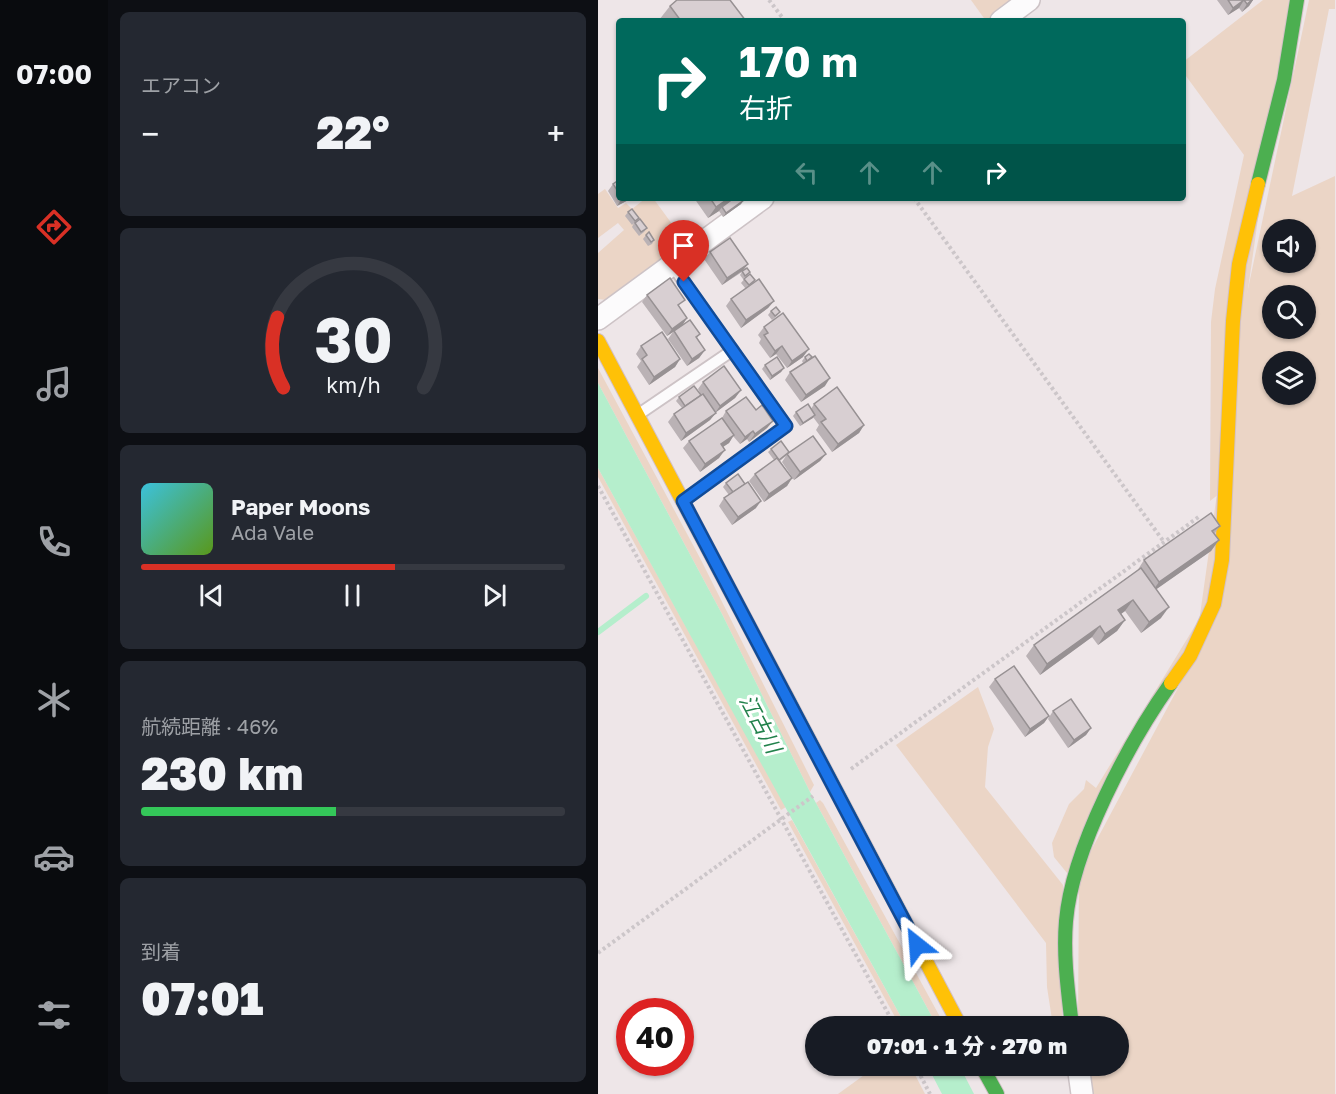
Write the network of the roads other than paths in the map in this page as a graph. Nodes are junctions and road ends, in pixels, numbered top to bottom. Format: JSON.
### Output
{"nodes":[{"id":1,"x":1029,"y":0,"type":"edge"},
{"id":2,"x":1297,"y":0,"type":"edge"},
{"id":3,"x":1005,"y":18,"type":"edge"},
{"id":4,"x":759,"y":201,"type":"edge"},
{"id":5,"x":672,"y":265,"type":"junction"},
{"id":6,"x":598,"y":319,"type":"edge"},
{"id":7,"x":598,"y":341,"type":"edge"},
{"id":8,"x":733,"y":350,"type":"junction"},
{"id":9,"x":637,"y":416,"type":"junction"},
{"id":10,"x":683,"y":501,"type":"junction"},
{"id":11,"x":954,"y":1016,"type":"edge"},
{"id":12,"x":1071,"y":1016,"type":"edge"},
{"id":13,"x":987,"y":1076,"type":"edge"},
{"id":14,"x":1080,"y":1076,"type":"edge"},
{"id":15,"x":997,"y":1094,"type":"edge"},
{"id":16,"x":1082,"y":1094,"type":"edge"}],
"edges":[{"from":1,"to":3,"type":"street"},
{"from":2,"to":12,"type":"street"},
{"from":4,"to":5,"type":"street"},
{"from":5,"to":6,"type":"street"},
{"from":5,"to":8,"type":"lane"},
{"from":7,"to":9,"type":"street"},
{"from":8,"to":9,"type":"lane"},
{"from":8,"to":10,"type":"lane"},
{"from":9,"to":10,"type":"street"},
{"from":10,"to":11,"type":"street"},
{"from":13,"to":15,"type":"street"},
{"from":14,"to":16,"type":"street"}]}
